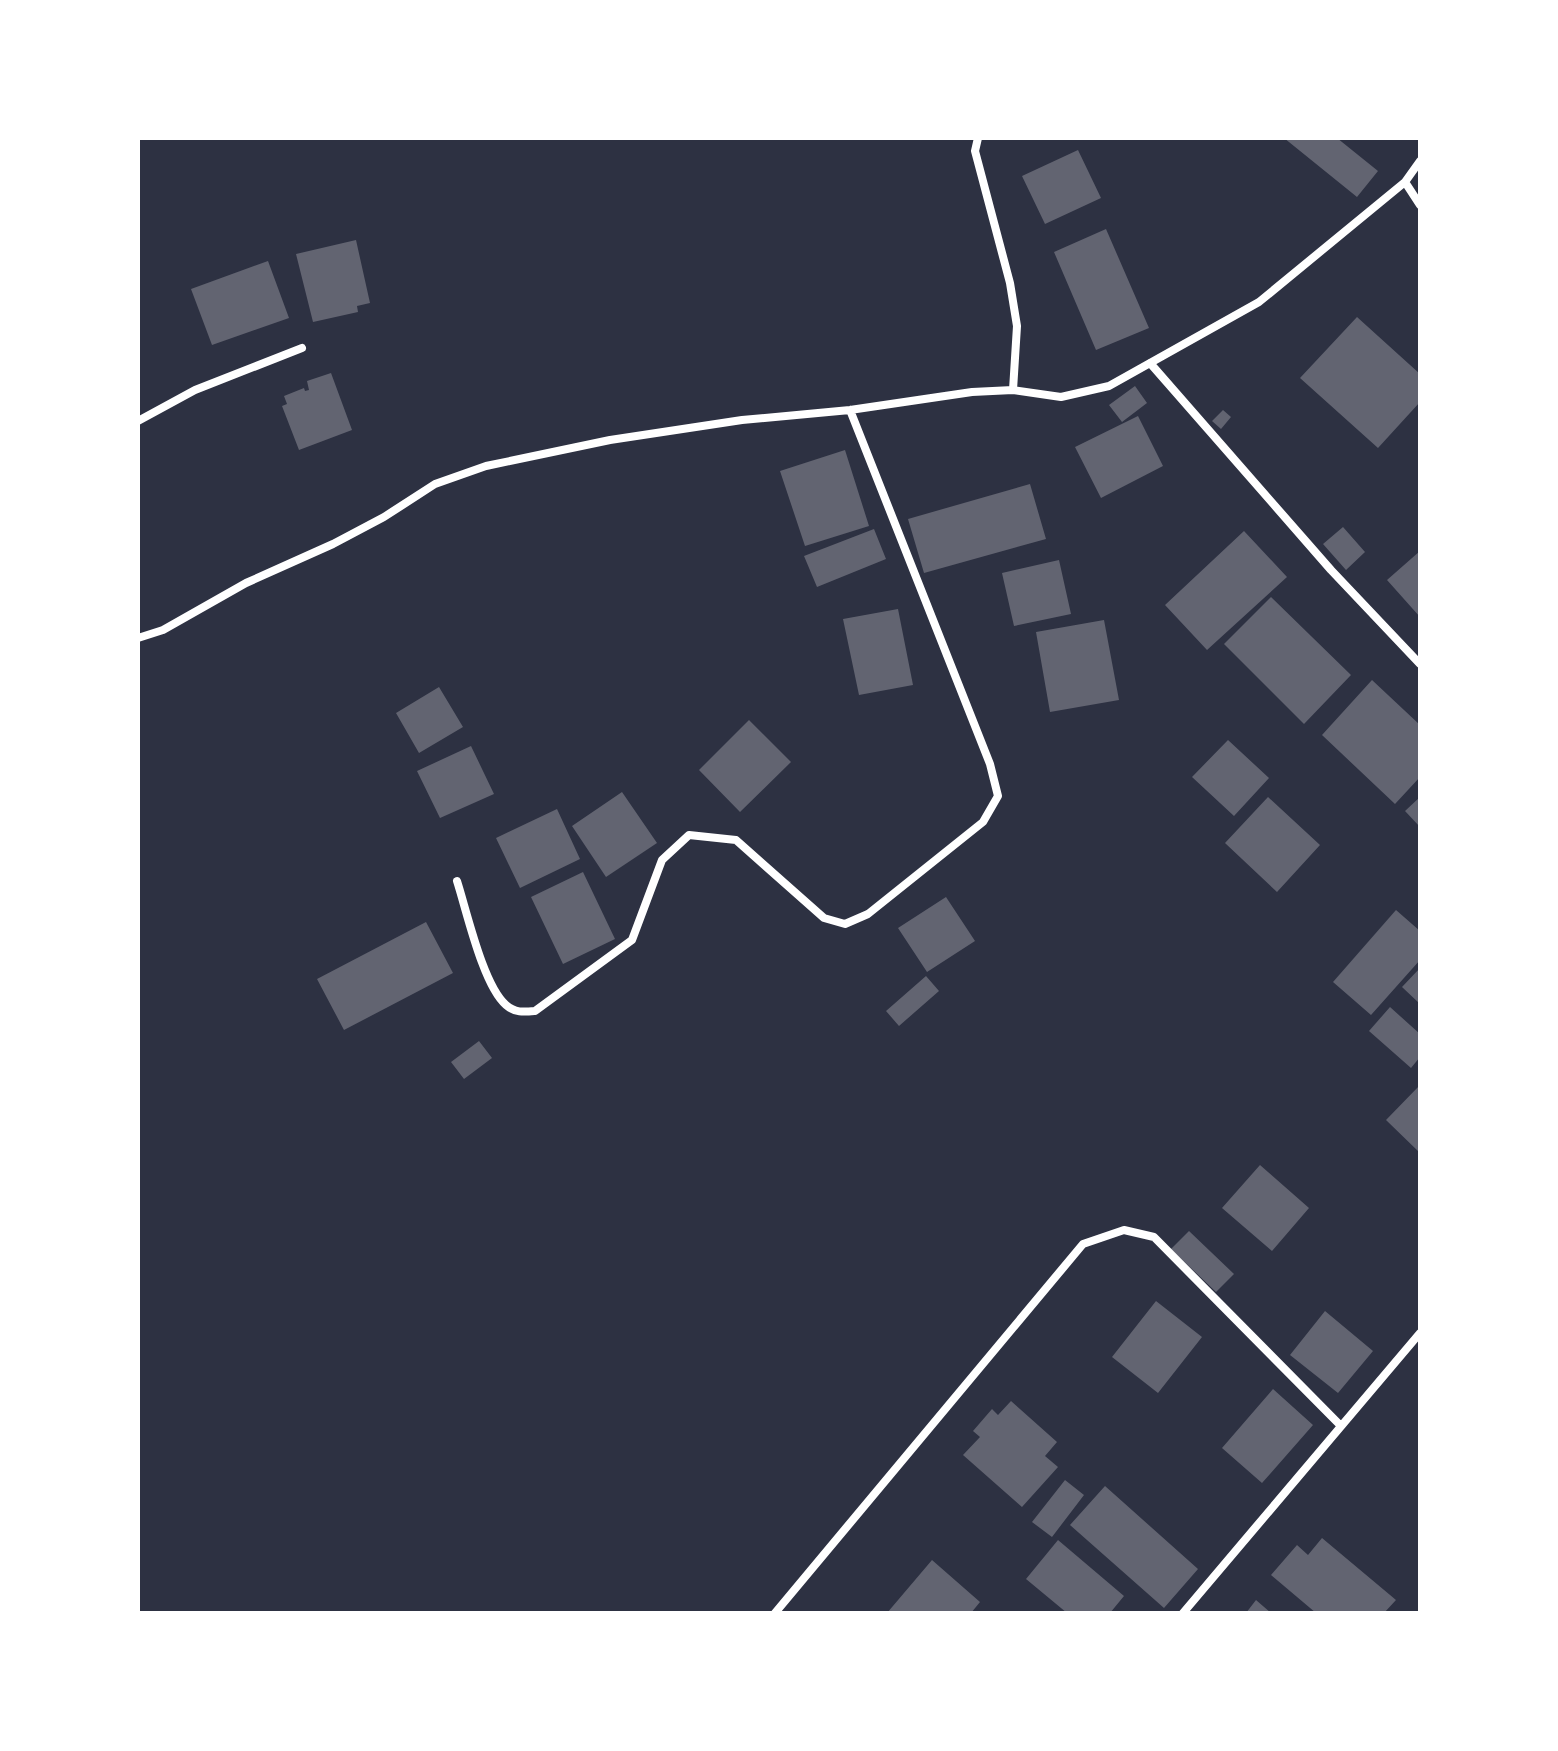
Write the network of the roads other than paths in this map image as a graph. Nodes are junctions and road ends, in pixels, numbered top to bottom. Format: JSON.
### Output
{"nodes":[{"id":1,"x":978,"y":138,"type":"edge"},
{"id":2,"x":1420,"y":161,"type":"edge"},
{"id":3,"x":1405,"y":182,"type":"junction"},
{"id":4,"x":1420,"y":205,"type":"edge"},
{"id":5,"x":302,"y":348,"type":"dead end"},
{"id":6,"x":1150,"y":363,"type":"junction"},
{"id":7,"x":1013,"y":390,"type":"junction"},
{"id":8,"x":850,"y":410,"type":"junction"},
{"id":9,"x":138,"y":421,"type":"edge"},
{"id":10,"x":138,"y":638,"type":"edge"},
{"id":11,"x":1420,"y":664,"type":"edge"},
{"id":12,"x":457,"y":881,"type":"dead end"},
{"id":13,"x":1420,"y":1333,"type":"edge"},
{"id":14,"x":1341,"y":1426,"type":"junction"},
{"id":15,"x":775,"y":1613,"type":"edge"},
{"id":16,"x":1183,"y":1613,"type":"edge"}],
"edges":[{"from":1,"to":7,"type":"street"},
{"from":2,"to":3,"type":"street"},
{"from":3,"to":4,"type":"street"},
{"from":3,"to":6,"type":"street"},
{"from":5,"to":9,"type":"street"},
{"from":6,"to":7,"type":"street"},
{"from":6,"to":11,"type":"street"},
{"from":7,"to":8,"type":"street"},
{"from":8,"to":10,"type":"street"},
{"from":8,"to":12,"type":"street"},
{"from":13,"to":14,"type":"street"},
{"from":14,"to":15,"type":"street"},
{"from":14,"to":16,"type":"street"}]}
